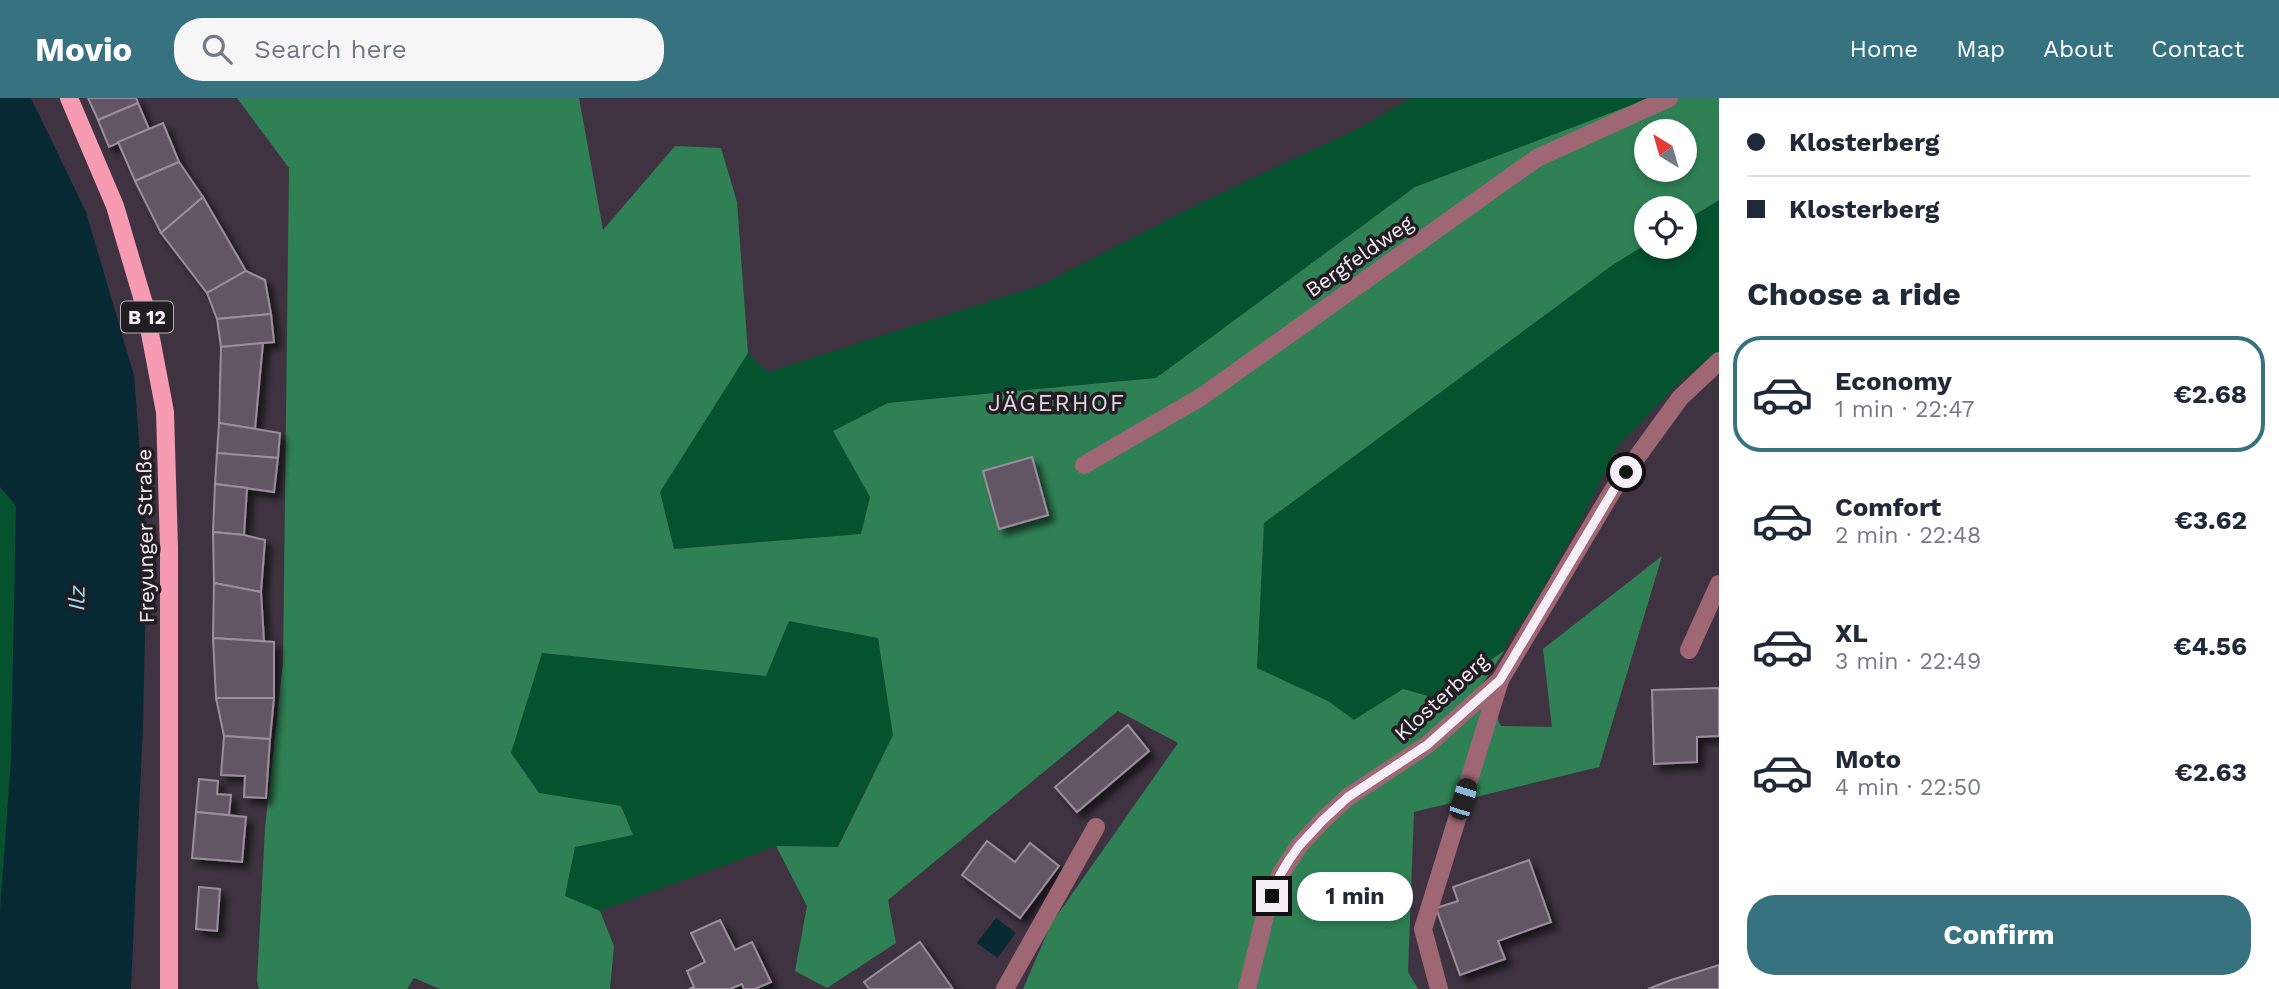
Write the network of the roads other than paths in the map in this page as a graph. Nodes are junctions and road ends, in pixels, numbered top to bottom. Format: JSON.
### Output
{"nodes":[{"id":1,"x":69,"y":98,"type":"edge"},
{"id":2,"x":1669,"y":98,"type":"edge"},
{"id":3,"x":1719,"y":361,"type":"edge"},
{"id":4,"x":1084,"y":465,"type":"dead end"},
{"id":5,"x":1719,"y":584,"type":"edge"},
{"id":6,"x":1689,"y":650,"type":"dead end"},
{"id":7,"x":1500,"y":680,"type":"junction"},
{"id":8,"x":1096,"y":827,"type":"dead end"},
{"id":9,"x":169,"y":989,"type":"edge"},
{"id":10,"x":1005,"y":989,"type":"edge"},
{"id":11,"x":1247,"y":989,"type":"edge"},
{"id":12,"x":1439,"y":989,"type":"edge"}],
"edges":[{"from":1,"to":9,"type":"main road","name":"Freyunger Straße","number":"B 12"},
{"from":2,"to":4,"type":"street","name":"Bergfeldweg"},
{"from":3,"to":7,"type":"street","name":"Klosterberg"},
{"from":5,"to":6,"type":"street"},
{"from":7,"to":11,"type":"street","name":"Klosterberg"},
{"from":7,"to":12,"type":"street"},
{"from":8,"to":10,"type":"street"}]}
